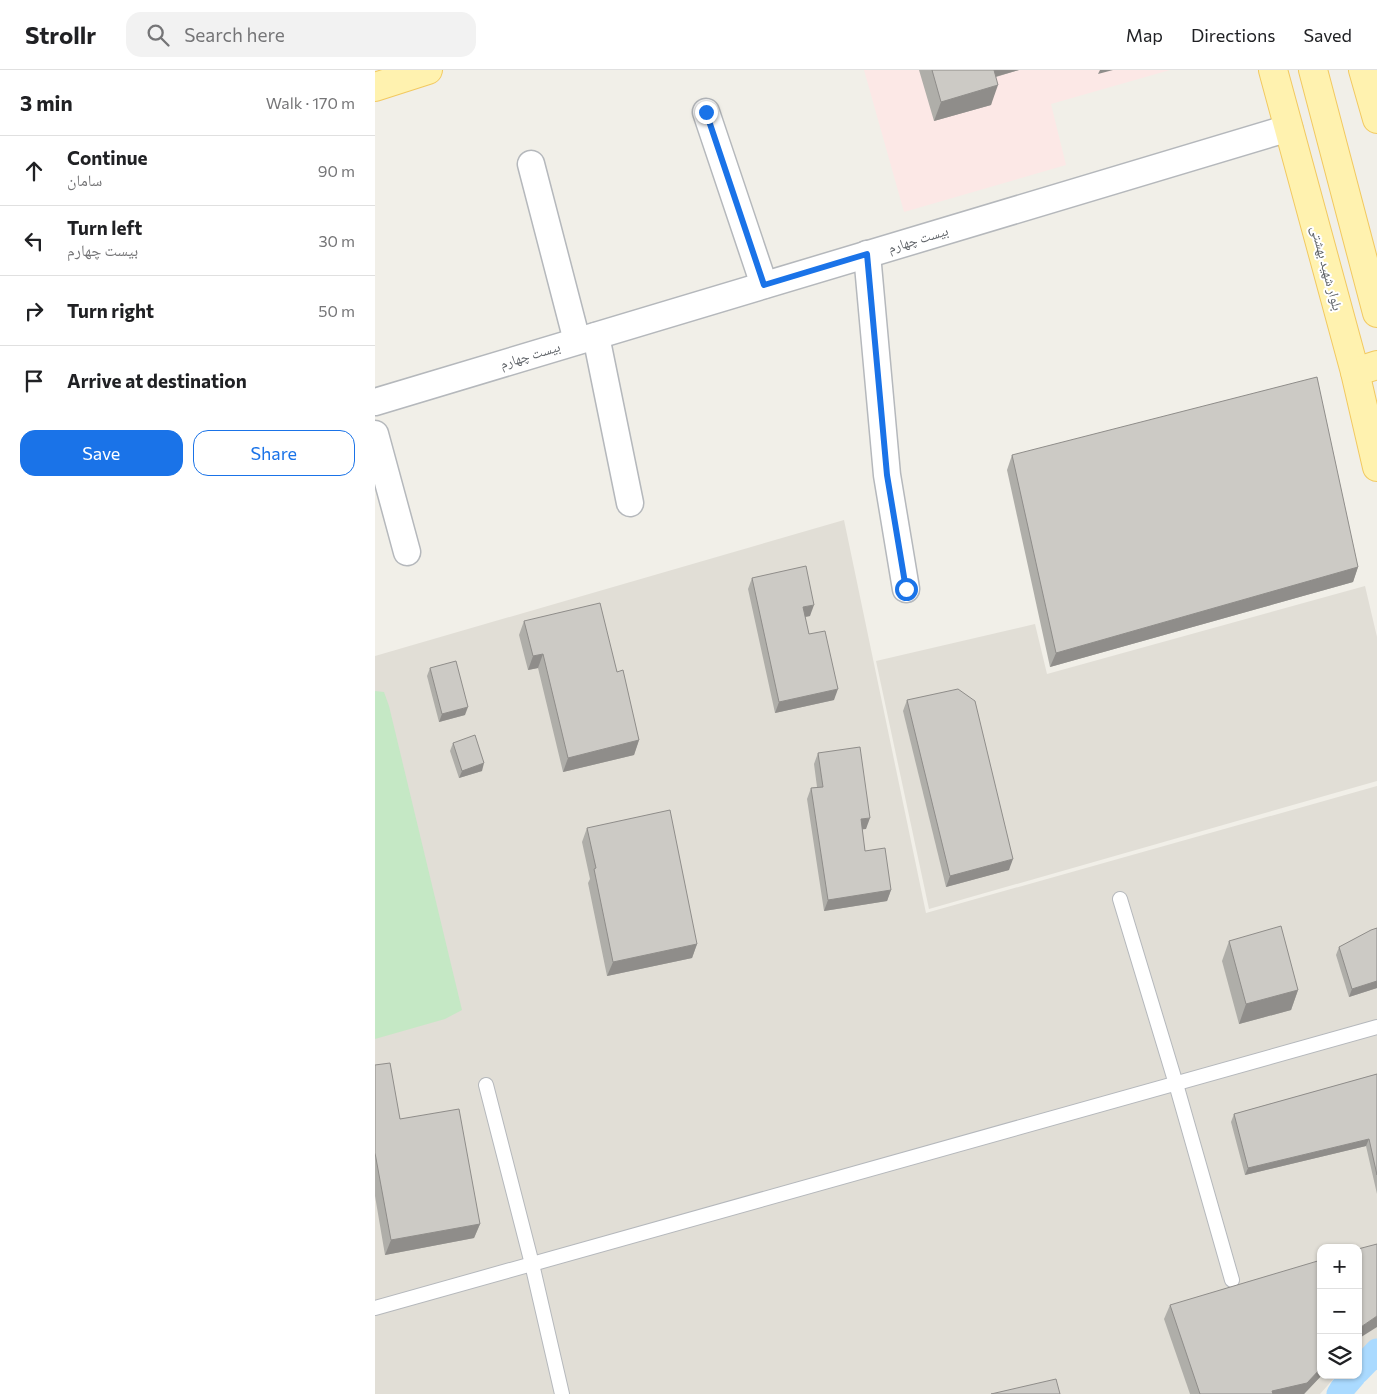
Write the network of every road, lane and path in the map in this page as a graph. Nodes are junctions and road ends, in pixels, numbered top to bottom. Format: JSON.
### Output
{"nodes":[{"id":1,"x":428,"y":70,"type":"edge"},
{"id":2,"x":1273,"y":70,"type":"edge"},
{"id":3,"x":1313,"y":70,"type":"edge"},
{"id":4,"x":1363,"y":70,"type":"edge"},
{"id":5,"x":375,"y":87,"type":"edge"},
{"id":6,"x":706,"y":112,"type":"dead end"},
{"id":7,"x":1377,"y":119,"type":"edge"},
{"id":8,"x":1289,"y":128,"type":"junction"},
{"id":9,"x":531,"y":164,"type":"dead end"},
{"id":10,"x":867,"y":254,"type":"junction"},
{"id":11,"x":764,"y":285,"type":"junction"},
{"id":12,"x":1377,"y":311,"type":"edge"},
{"id":13,"x":586,"y":338,"type":"junction"},
{"id":14,"x":1366,"y":368,"type":"edge"},
{"id":15,"x":375,"y":402,"type":"edge"},
{"id":16,"x":375,"y":434,"type":"edge"},
{"id":17,"x":1377,"y":467,"type":"edge"},
{"id":18,"x":630,"y":503,"type":"dead end"},
{"id":19,"x":407,"y":552,"type":"dead end"},
{"id":20,"x":906,"y":589,"type":"dead end"},
{"id":21,"x":1120,"y":899,"type":"dead end"},
{"id":22,"x":1377,"y":1027,"type":"edge"},
{"id":23,"x":1177,"y":1084,"type":"junction"},
{"id":24,"x":486,"y":1085,"type":"dead end"},
{"id":25,"x":532,"y":1264,"type":"junction"},
{"id":26,"x":1232,"y":1280,"type":"dead end"},
{"id":27,"x":375,"y":1308,"type":"edge"},
{"id":28,"x":561,"y":1394,"type":"edge"}],
"edges":[{"from":1,"to":5,"type":"main road"},
{"from":2,"to":8,"type":"main road","name":"بلوار شهید بهشتی"},
{"from":3,"to":12,"type":"main road"},
{"from":4,"to":7,"type":"main road"},
{"from":6,"to":11,"type":"street"},
{"from":8,"to":10,"type":"street","name":"بیست چهارم"},
{"from":8,"to":14,"type":"main road","name":"بلوار شهید بهشتی"},
{"from":9,"to":13,"type":"street"},
{"from":10,"to":11,"type":"street","name":"بیست چهارم"},
{"from":10,"to":20,"type":"street"},
{"from":11,"to":13,"type":"street","name":"بیست چهارم"},
{"from":13,"to":15,"type":"street","name":"بیست چهارم"},
{"from":13,"to":18,"type":"street"},
{"from":14,"to":17,"type":"main road","name":"بلوار شهید بهشتی"},
{"from":16,"to":19,"type":"street"},
{"from":21,"to":23,"type":"lane"},
{"from":22,"to":23,"type":"lane"},
{"from":23,"to":25,"type":"lane"},
{"from":23,"to":26,"type":"lane"},
{"from":24,"to":25,"type":"lane"},
{"from":25,"to":27,"type":"lane"},
{"from":25,"to":28,"type":"lane"}]}
